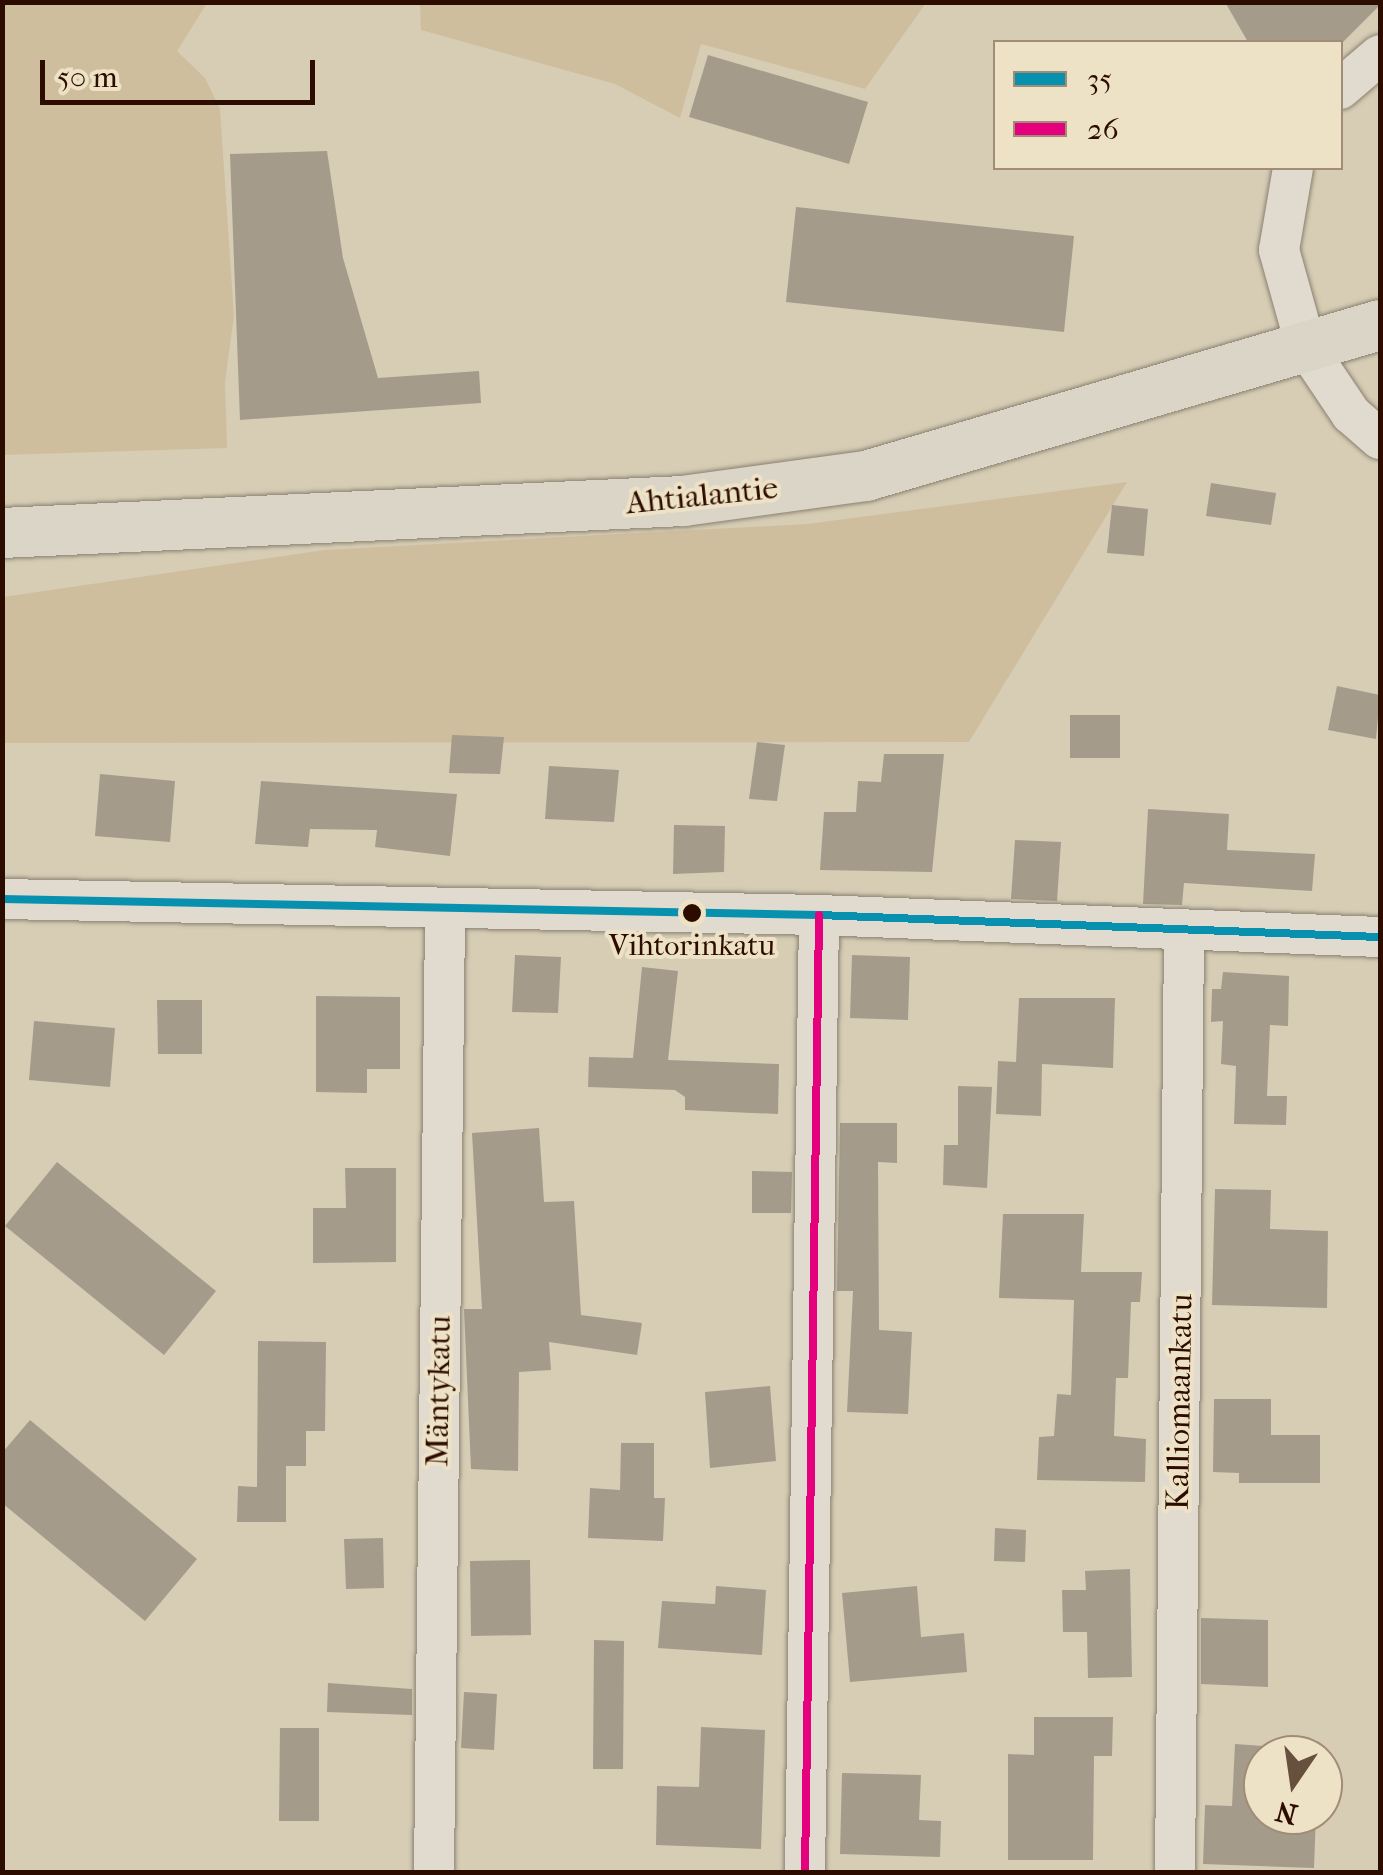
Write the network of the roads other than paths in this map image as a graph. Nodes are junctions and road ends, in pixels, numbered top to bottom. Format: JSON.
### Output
{"nodes":[{"id":1,"x":1380,"y":54,"type":"edge"},
{"id":2,"x":1343,"y":86,"type":"edge"},
{"id":3,"x":1293,"y":170,"type":"edge"},
{"id":4,"x":1380,"y":325,"type":"edge"},
{"id":5,"x":1306,"y":347,"type":"junction"},
{"id":6,"x":1380,"y":439,"type":"edge"},
{"id":7,"x":2,"y":533,"type":"edge"},
{"id":8,"x":2,"y":899,"type":"edge"},
{"id":9,"x":444,"y":910,"type":"junction"},
{"id":10,"x":819,"y":916,"type":"junction"},
{"id":11,"x":1184,"y":932,"type":"junction"},
{"id":12,"x":1380,"y":937,"type":"edge"},
{"id":13,"x":434,"y":1872,"type":"edge"},
{"id":14,"x":805,"y":1872,"type":"edge"},
{"id":15,"x":1175,"y":1872,"type":"edge"}],
"edges":[{"from":1,"to":2,"type":"street"},
{"from":3,"to":5,"type":"street"},
{"from":4,"to":5,"type":"main road","name":"Ahtialantie"},
{"from":5,"to":6,"type":"street"},
{"from":5,"to":7,"type":"main road","name":"Ahtialantie"},
{"from":8,"to":9,"type":"street"},
{"from":9,"to":10,"type":"street"},
{"from":9,"to":13,"type":"street","name":"Mäntykatu"},
{"from":10,"to":11,"type":"street"},
{"from":10,"to":14,"type":"street"},
{"from":11,"to":12,"type":"street"},
{"from":11,"to":15,"type":"street","name":"Kalliomaankatu"}]}
